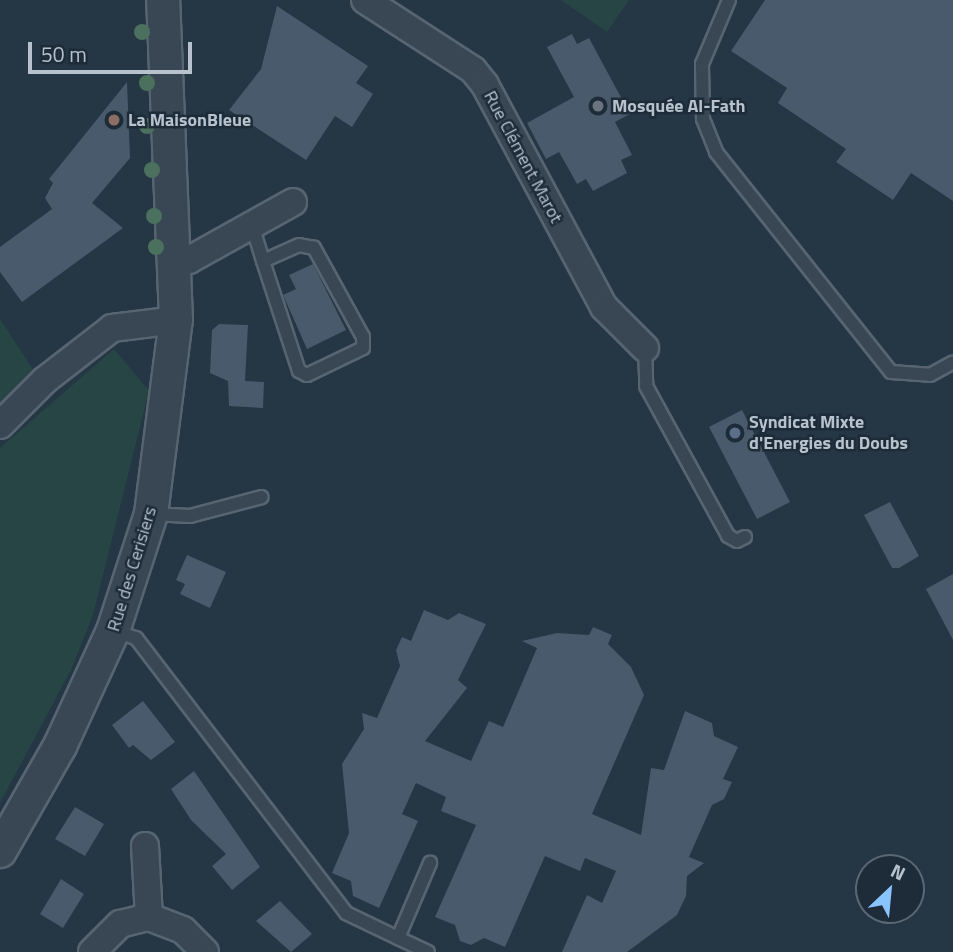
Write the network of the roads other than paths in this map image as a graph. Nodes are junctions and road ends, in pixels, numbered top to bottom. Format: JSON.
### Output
{"nodes":[{"id":1,"x":163,"y":0,"type":"edge"},
{"id":2,"x":365,"y":0,"type":"edge"},
{"id":3,"x":729,"y":0,"type":"edge"},
{"id":4,"x":293,"y":202,"type":"dead end"},
{"id":5,"x":252,"y":225,"type":"junction"},
{"id":6,"x":176,"y":261,"type":"junction"},
{"id":7,"x":263,"y":261,"type":"junction"},
{"id":8,"x":176,"y":320,"type":"junction"},
{"id":9,"x":645,"y":348,"type":"joint"},
{"id":10,"x":953,"y":362,"type":"edge"},
{"id":11,"x":0,"y":425,"type":"edge"},
{"id":12,"x":262,"y":497,"type":"dead end"},
{"id":13,"x":151,"y":514,"type":"junction"},
{"id":14,"x":745,"y":537,"type":"dead end"},
{"id":15,"x":113,"y":631,"type":"junction"},
{"id":16,"x":145,"y":846,"type":"dead end"},
{"id":17,"x":0,"y":851,"type":"edge"},
{"id":18,"x":430,"y":863,"type":"dead end"},
{"id":19,"x":149,"y":916,"type":"junction"},
{"id":20,"x":398,"y":938,"type":"junction"},
{"id":21,"x":93,"y":952,"type":"edge"},
{"id":22,"x":205,"y":952,"type":"edge"},
{"id":23,"x":428,"y":952,"type":"edge"}],
"edges":[{"from":1,"to":6,"type":"street","name":"Rue des Cerisiers"},
{"from":2,"to":9,"type":"street","name":"Rue Clément Marot"},
{"from":3,"to":10,"type":"lane"},
{"from":4,"to":5,"type":"street"},
{"from":5,"to":6,"type":"street"},
{"from":5,"to":7,"type":"lane"},
{"from":6,"to":8,"type":"street","name":"Rue des Cerisiers"},
{"from":7,"to":7,"type":"lane"},
{"from":8,"to":11,"type":"street"},
{"from":8,"to":13,"type":"street","name":"Rue des Cerisiers"},
{"from":9,"to":14,"type":"lane"},
{"from":12,"to":13,"type":"lane"},
{"from":13,"to":15,"type":"street","name":"Rue des Cerisiers"},
{"from":15,"to":17,"type":"street","name":"Rue des Cerisiers"},
{"from":15,"to":20,"type":"lane"},
{"from":16,"to":19,"type":"street"},
{"from":18,"to":20,"type":"lane"},
{"from":19,"to":21,"type":"street"},
{"from":19,"to":22,"type":"street"},
{"from":20,"to":23,"type":"lane"}]}
